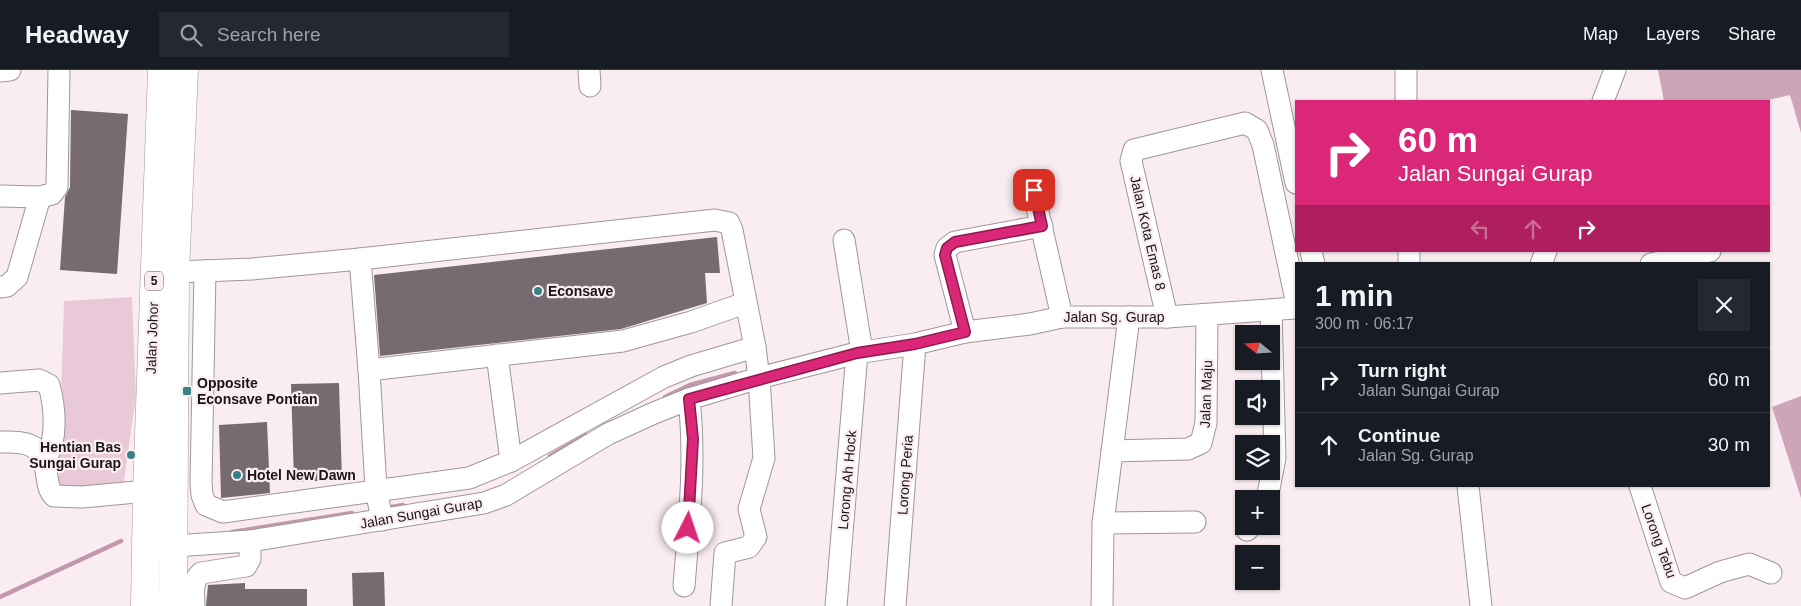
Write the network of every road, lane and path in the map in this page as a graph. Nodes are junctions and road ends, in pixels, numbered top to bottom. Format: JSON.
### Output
{"nodes":[{"id":1,"x":10,"y":70,"type":"edge"},
{"id":2,"x":59,"y":70,"type":"edge"},
{"id":3,"x":162,"y":70,"type":"edge"},
{"id":4,"x":184,"y":70,"type":"edge"},
{"id":5,"x":1272,"y":70,"type":"edge"},
{"id":6,"x":1406,"y":70,"type":"edge"},
{"id":7,"x":1615,"y":70,"type":"edge"},
{"id":8,"x":0,"y":71,"type":"edge"},
{"id":9,"x":1406,"y":100,"type":"edge"},
{"id":10,"x":1602,"y":100,"type":"edge"},
{"id":11,"x":1295,"y":178,"type":"edge"},
{"id":12,"x":1034,"y":190,"type":"dead end"},
{"id":13,"x":0,"y":196,"type":"edge"},
{"id":14,"x":40,"y":197,"type":"junction"},
{"id":15,"x":1042,"y":226,"type":"junction"},
{"id":16,"x":844,"y":240,"type":"dead end"},
{"id":17,"x":1705,"y":252,"type":"edge"},
{"id":18,"x":360,"y":259,"type":"junction"},
{"id":19,"x":1660,"y":262,"type":"edge"},
{"id":20,"x":206,"y":271,"type":"junction"},
{"id":21,"x":175,"y":272,"type":"junction"},
{"id":22,"x":0,"y":287,"type":"edge"},
{"id":23,"x":1295,"y":295,"type":"edge"},
{"id":24,"x":745,"y":303,"type":"junction"},
{"id":25,"x":1295,"y":308,"type":"edge"},
{"id":26,"x":1271,"y":310,"type":"junction"},
{"id":27,"x":1207,"y":315,"type":"junction"},
{"id":28,"x":1062,"y":317,"type":"junction"},
{"id":29,"x":1128,"y":317,"type":"junction"},
{"id":30,"x":1167,"y":317,"type":"junction"},
{"id":31,"x":965,"y":332,"type":"junction"},
{"id":32,"x":915,"y":344,"type":"junction"},
{"id":33,"x":755,"y":347,"type":"junction"},
{"id":34,"x":859,"y":353,"type":"junction"},
{"id":35,"x":497,"y":356,"type":"junction"},
{"id":36,"x":370,"y":370,"type":"junction"},
{"id":37,"x":759,"y":378,"type":"junction"},
{"id":38,"x":0,"y":383,"type":"edge"},
{"id":39,"x":689,"y":399,"type":"junction"},
{"id":40,"x":0,"y":442,"type":"edge"},
{"id":41,"x":1112,"y":451,"type":"junction"},
{"id":42,"x":45,"y":460,"type":"junction"},
{"id":43,"x":510,"y":461,"type":"junction"},
{"id":44,"x":1468,"y":487,"type":"edge"},
{"id":45,"x":1640,"y":487,"type":"edge"},
{"id":46,"x":376,"y":489,"type":"junction"},
{"id":47,"x":1269,"y":490,"type":"edge"},
{"id":48,"x":147,"y":491,"type":"junction"},
{"id":49,"x":382,"y":520,"type":"junction"},
{"id":50,"x":1195,"y":522,"type":"dead end"},
{"id":51,"x":1103,"y":523,"type":"junction"},
{"id":52,"x":250,"y":541,"type":"junction"},
{"id":53,"x":173,"y":546,"type":"junction"},
{"id":54,"x":145,"y":548,"type":"junction"},
{"id":55,"x":1771,"y":573,"type":"dead end"},
{"id":56,"x":684,"y":586,"type":"dead end"},
{"id":57,"x":146,"y":606,"type":"edge"},
{"id":58,"x":172,"y":606,"type":"edge"},
{"id":59,"x":194,"y":606,"type":"edge"},
{"id":60,"x":721,"y":606,"type":"edge"},
{"id":61,"x":836,"y":606,"type":"edge"},
{"id":62,"x":895,"y":606,"type":"edge"},
{"id":63,"x":1102,"y":606,"type":"edge"},
{"id":64,"x":1481,"y":606,"type":"edge"}],
"edges":[{"from":1,"to":8,"type":"street"},
{"from":2,"to":14,"type":"street"},
{"from":3,"to":48,"type":"highway","name":"Jalan Johor","number":"5"},
{"from":4,"to":21,"type":"highway","name":"Jalan Johor","number":"5"},
{"from":5,"to":11,"type":"street"},
{"from":6,"to":9,"type":"street"},
{"from":7,"to":10,"type":"street"},
{"from":12,"to":15,"type":"street"},
{"from":13,"to":14,"type":"street"},
{"from":14,"to":22,"type":"street"},
{"from":15,"to":28,"type":"street"},
{"from":15,"to":31,"type":"street"},
{"from":16,"to":34,"type":"street","name":"Lorong Ah Hock"},
{"from":17,"to":19,"type":"street"},
{"from":18,"to":20,"type":"street"},
{"from":18,"to":24,"type":"street"},
{"from":18,"to":36,"type":"street"},
{"from":20,"to":21,"type":"street"},
{"from":20,"to":46,"type":"street"},
{"from":21,"to":53,"type":"highway","name":"Jalan Johor","number":"5"},
{"from":23,"to":30,"type":"street","name":"Jalan Kota Emas 8"},
{"from":24,"to":33,"type":"street"},
{"from":24,"to":35,"type":"street"},
{"from":25,"to":26,"type":"street","name":"Jalan Sg. Gurap"},
{"from":26,"to":27,"type":"street","name":"Jalan Sg. Gurap"},
{"from":26,"to":47,"type":"street"},
{"from":27,"to":30,"type":"street","name":"Jalan Sg. Gurap"},
{"from":27,"to":41,"type":"street","name":"Jalan Maju"},
{"from":28,"to":29,"type":"street","name":"Jalan Sg. Gurap"},
{"from":28,"to":31,"type":"street","name":"Jalan Sg. Gurap"},
{"from":29,"to":30,"type":"street","name":"Jalan Sg. Gurap"},
{"from":29,"to":41,"type":"street"},
{"from":31,"to":32,"type":"street","name":"Jalan Sg. Gurap"},
{"from":32,"to":34,"type":"street","name":"Jalan Sg. Gurap"},
{"from":32,"to":62,"type":"street","name":"Lorong Peria"},
{"from":33,"to":37,"type":"street"},
{"from":33,"to":43,"type":"street"},
{"from":34,"to":37,"type":"street","name":"Jalan Sg. Gurap"},
{"from":34,"to":61,"type":"street","name":"Lorong Ah Hock"},
{"from":35,"to":36,"type":"street"},
{"from":35,"to":43,"type":"street"},
{"from":36,"to":46,"type":"street"},
{"from":37,"to":39,"type":"street","name":"Jalan Sungai Gurap"},
{"from":37,"to":60,"type":"street"},
{"from":38,"to":42,"type":"street"},
{"from":39,"to":49,"type":"street","name":"Jalan Sungai Gurap"},
{"from":39,"to":56,"type":"street"},
{"from":40,"to":42,"type":"street"},
{"from":41,"to":51,"type":"street"},
{"from":42,"to":48,"type":"street"},
{"from":43,"to":46,"type":"street"},
{"from":44,"to":64,"type":"street"},
{"from":45,"to":55,"type":"street","name":"Lorong Tebu"},
{"from":46,"to":49,"type":"street"},
{"from":48,"to":54,"type":"highway","name":"Jalan Johor","number":"5"},
{"from":49,"to":52,"type":"street","name":"Jalan Sungai Gurap"},
{"from":50,"to":51,"type":"street"},
{"from":51,"to":63,"type":"street"},
{"from":52,"to":53,"type":"street","name":"Jalan Sungai Gurap"},
{"from":52,"to":59,"type":"street"},
{"from":53,"to":54,"type":"street","name":"Jalan Sungai Gurap"},
{"from":53,"to":58,"type":"highway","name":"Jalan Johor","number":"5"},
{"from":54,"to":57,"type":"highway","name":"Jalan Johor","number":"5"}]}
